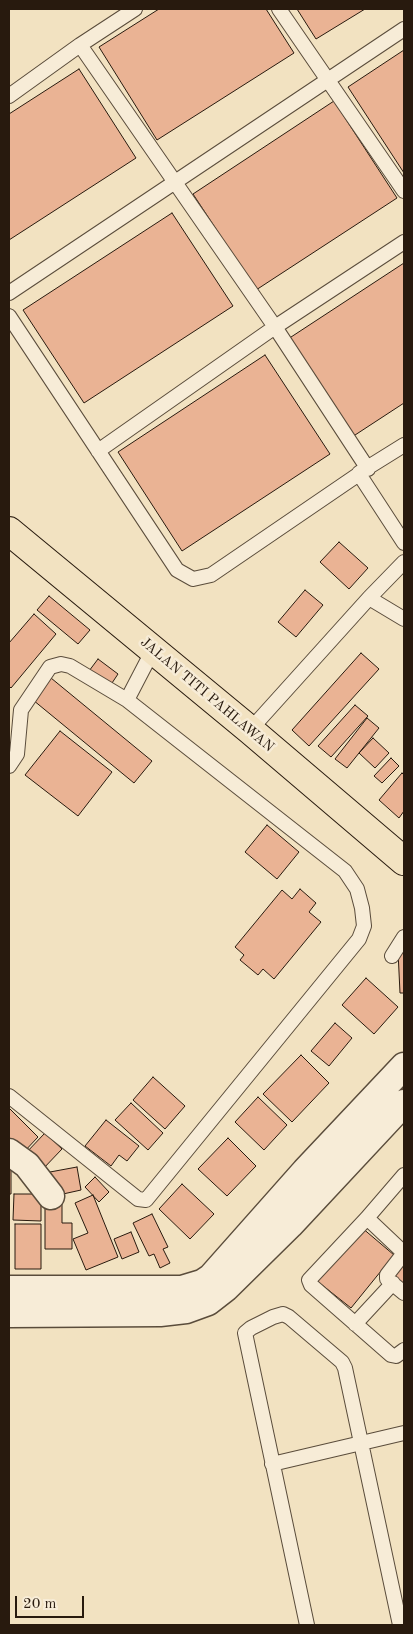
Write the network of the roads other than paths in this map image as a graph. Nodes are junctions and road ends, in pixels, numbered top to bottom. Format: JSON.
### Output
{"nodes":[{"id":1,"x":135,"y":9,"type":"edge"},
{"id":2,"x":279,"y":9,"type":"edge"},
{"id":3,"x":404,"y":30,"type":"edge"},
{"id":4,"x":80,"y":46,"type":"junction"},
{"id":5,"x":329,"y":80,"type":"junction"},
{"id":6,"x":9,"y":96,"type":"edge"},
{"id":7,"x":174,"y":182,"type":"junction"},
{"id":8,"x":404,"y":191,"type":"edge"},
{"id":9,"x":404,"y":242,"type":"edge"},
{"id":10,"x":9,"y":293,"type":"edge"},
{"id":11,"x":9,"y":316,"type":"edge"},
{"id":12,"x":275,"y":327,"type":"junction"},
{"id":13,"x":404,"y":445,"type":"edge"},
{"id":14,"x":98,"y":451,"type":"junction"},
{"id":15,"x":363,"y":472,"type":"junction"},
{"id":16,"x":9,"y":531,"type":"edge"},
{"id":17,"x":404,"y":543,"type":"edge"},
{"id":18,"x":404,"y":562,"type":"edge"},
{"id":19,"x":369,"y":598,"type":"junction"},
{"id":20,"x":404,"y":619,"type":"edge"},
{"id":21,"x":153,"y":650,"type":"junction"},
{"id":22,"x":127,"y":700,"type":"junction"},
{"id":23,"x":250,"y":730,"type":"junction"},
{"id":24,"x":9,"y":766,"type":"edge"},
{"id":25,"x":404,"y":861,"type":"edge"},
{"id":26,"x":404,"y":937,"type":"edge"},
{"id":27,"x":392,"y":956,"type":"dead end"},
{"id":28,"x":404,"y":1066,"type":"edge"},
{"id":29,"x":9,"y":1096,"type":"edge"},
{"id":30,"x":404,"y":1103,"type":"edge"},
{"id":31,"x":9,"y":1152,"type":"edge"},
{"id":32,"x":404,"y":1175,"type":"edge"},
{"id":33,"x":51,"y":1196,"type":"dead end"},
{"id":34,"x":367,"y":1218,"type":"junction"},
{"id":35,"x":392,"y":1283,"type":"junction"},
{"id":36,"x":9,"y":1288,"type":"edge"},
{"id":37,"x":205,"y":1293,"type":"junction"},
{"id":38,"x":404,"y":1293,"type":"edge"},
{"id":39,"x":9,"y":1314,"type":"edge"},
{"id":40,"x":355,"y":1324,"type":"junction"},
{"id":41,"x":404,"y":1350,"type":"edge"},
{"id":42,"x":404,"y":1433,"type":"edge"},
{"id":43,"x":362,"y":1443,"type":"junction"},
{"id":44,"x":272,"y":1464,"type":"junction"},
{"id":45,"x":308,"y":1625,"type":"edge"},
{"id":46,"x":400,"y":1625,"type":"edge"}],
"edges":[{"from":1,"to":4,"type":"lane"},
{"from":2,"to":5,"type":"lane"},
{"from":3,"to":5,"type":"lane"},
{"from":4,"to":6,"type":"lane"},
{"from":4,"to":7,"type":"lane"},
{"from":5,"to":7,"type":"lane"},
{"from":5,"to":8,"type":"lane"},
{"from":7,"to":10,"type":"lane"},
{"from":7,"to":12,"type":"lane"},
{"from":9,"to":12,"type":"lane"},
{"from":11,"to":14,"type":"lane"},
{"from":12,"to":14,"type":"lane"},
{"from":12,"to":15,"type":"lane"},
{"from":13,"to":15,"type":"lane"},
{"from":14,"to":15,"type":"lane"},
{"from":15,"to":17,"type":"lane"},
{"from":16,"to":21,"type":"main road","name":"JALAN TITI PAHLAWAN"},
{"from":18,"to":19,"type":"lane"},
{"from":19,"to":20,"type":"lane"},
{"from":19,"to":23,"type":"lane"},
{"from":21,"to":22,"type":"lane"},
{"from":21,"to":23,"type":"main road","name":"JALAN TITI PAHLAWAN"},
{"from":22,"to":24,"type":"lane"},
{"from":22,"to":29,"type":"lane"},
{"from":23,"to":25,"type":"main road","name":"JALAN TITI PAHLAWAN"},
{"from":26,"to":27,"type":"lane"},
{"from":28,"to":37,"type":"street"},
{"from":30,"to":37,"type":"street"},
{"from":31,"to":33,"type":"street"},
{"from":32,"to":34,"type":"lane"},
{"from":34,"to":35,"type":"lane"},
{"from":34,"to":40,"type":"lane"},
{"from":35,"to":38,"type":"lane"},
{"from":35,"to":40,"type":"lane"},
{"from":36,"to":37,"type":"street"},
{"from":37,"to":39,"type":"street"},
{"from":40,"to":41,"type":"lane"},
{"from":42,"to":43,"type":"lane"},
{"from":43,"to":44,"type":"lane"},
{"from":43,"to":44,"type":"lane"},
{"from":43,"to":46,"type":"lane"},
{"from":44,"to":45,"type":"lane"}]}
